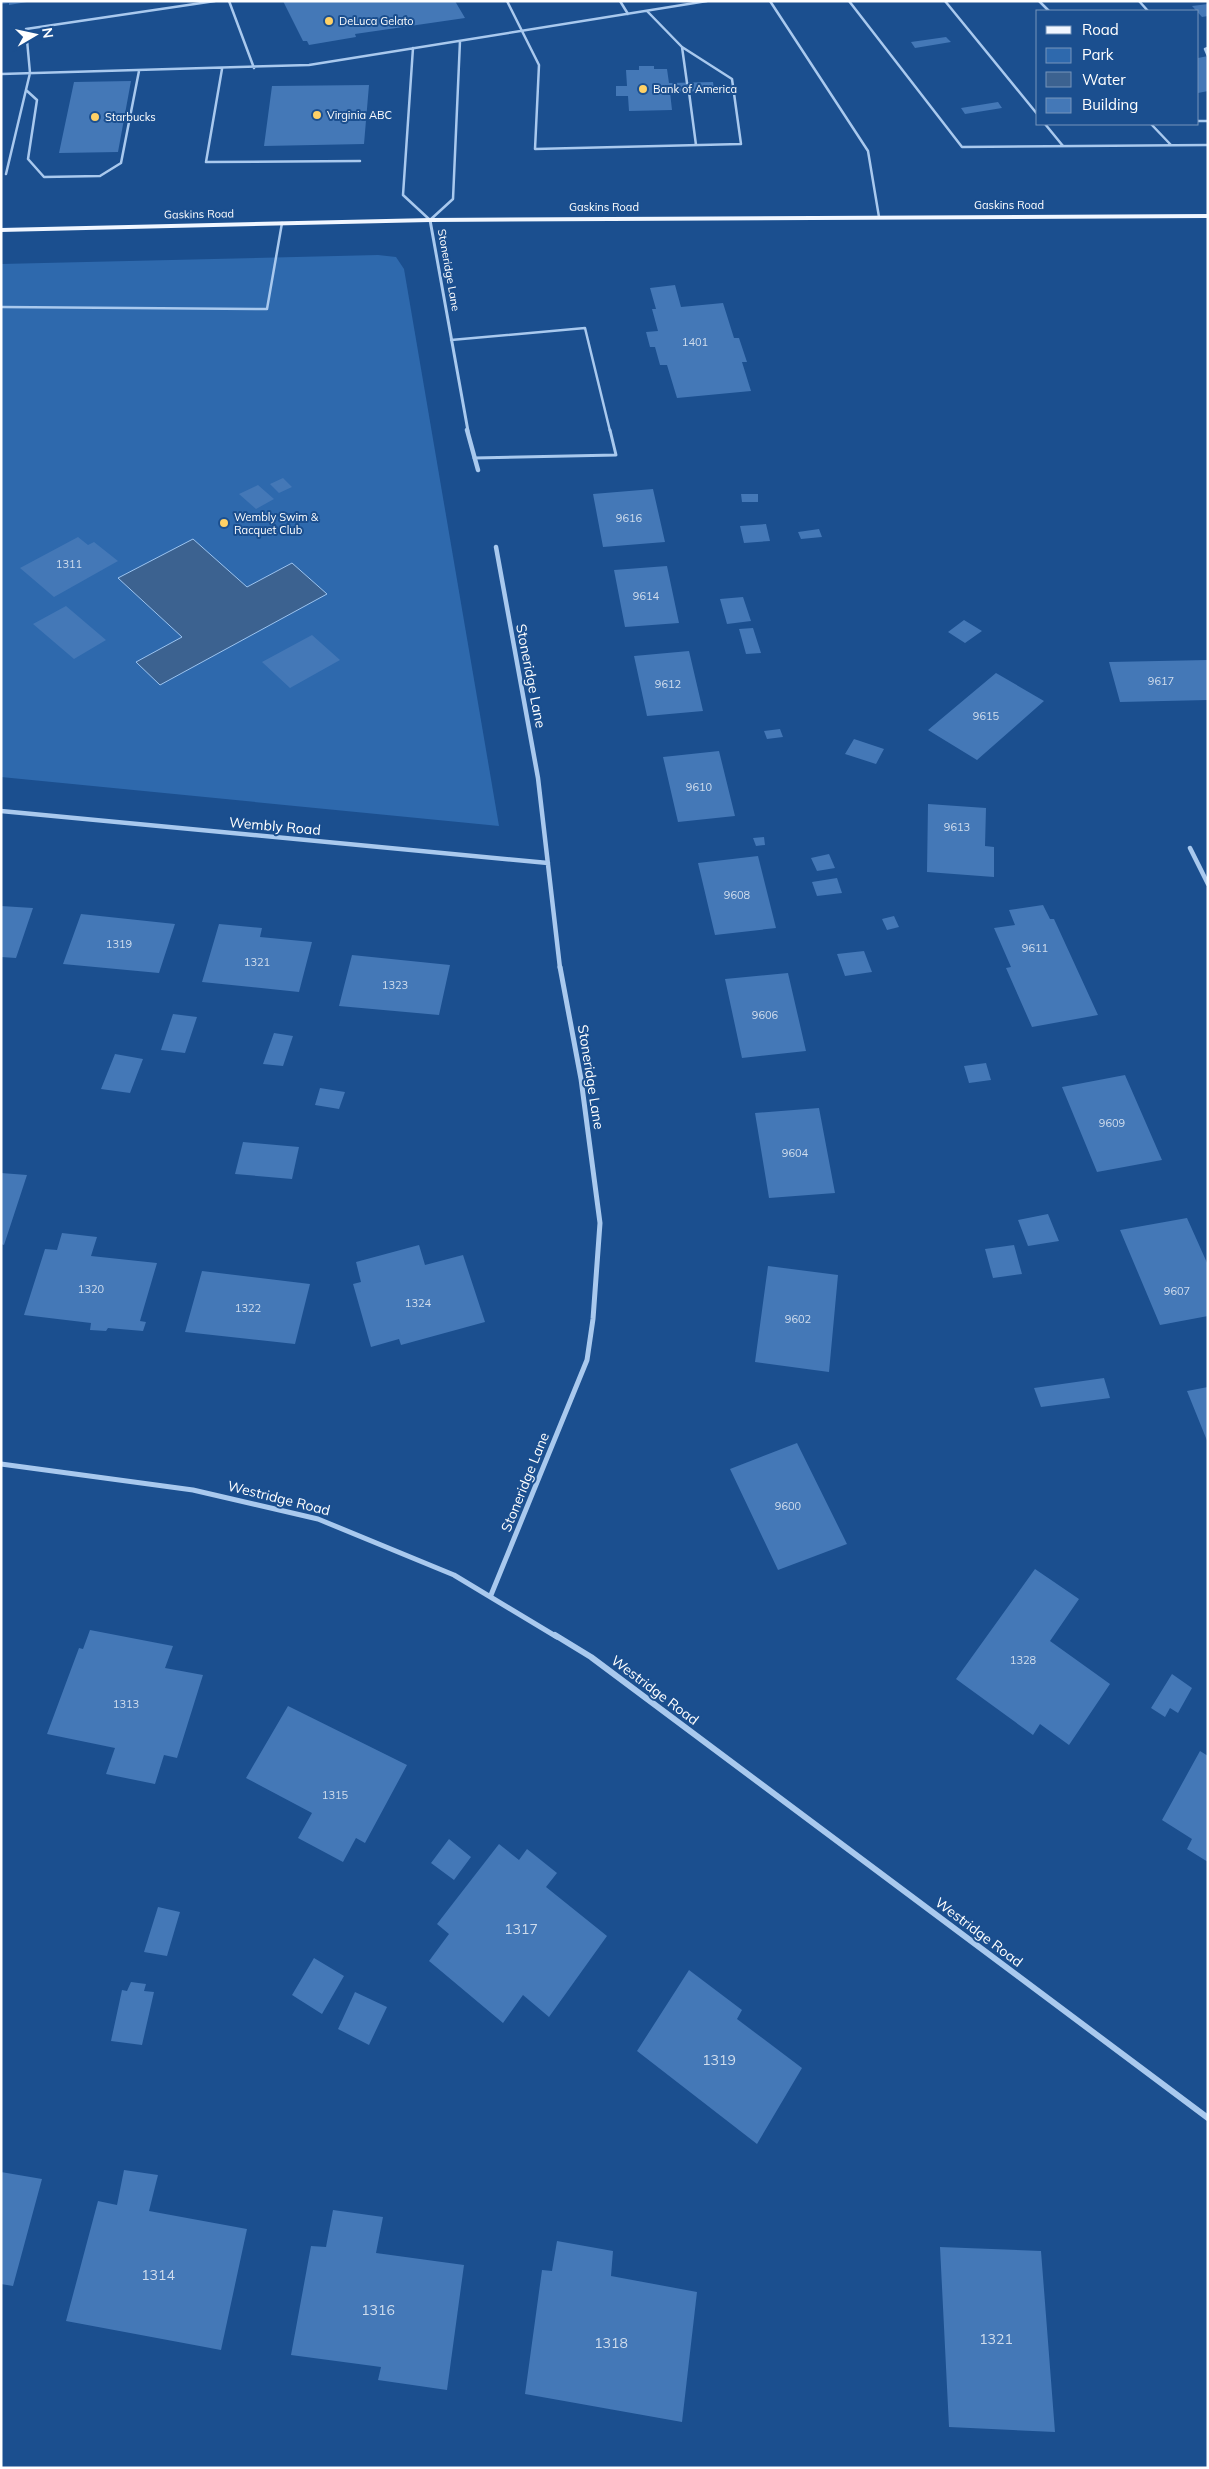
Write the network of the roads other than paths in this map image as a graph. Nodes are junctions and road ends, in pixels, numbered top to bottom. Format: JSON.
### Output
{"nodes":[{"id":1,"x":215,"y":1,"type":"edge"},
{"id":2,"x":229,"y":1,"type":"edge"},
{"id":3,"x":507,"y":1,"type":"edge"},
{"id":4,"x":620,"y":1,"type":"edge"},
{"id":5,"x":707,"y":1,"type":"edge"},
{"id":6,"x":770,"y":1,"type":"edge"},
{"id":7,"x":849,"y":1,"type":"edge"},
{"id":8,"x":945,"y":1,"type":"edge"},
{"id":9,"x":647,"y":11,"type":"junction"},
{"id":10,"x":628,"y":14,"type":"junction"},
{"id":11,"x":523,"y":31,"type":"junction"},
{"id":12,"x":460,"y":41,"type":"junction"},
{"id":13,"x":682,"y":47,"type":"junction"},
{"id":14,"x":413,"y":48,"type":"junction"},
{"id":15,"x":1208,"y":48,"type":"edge"},
{"id":16,"x":1208,"y":56,"type":"edge"},
{"id":17,"x":254,"y":68,"type":"junction"},
{"id":18,"x":222,"y":69,"type":"junction"},
{"id":19,"x":138,"y":70,"type":"junction"},
{"id":20,"x":30,"y":73,"type":"junction"},
{"id":21,"x":1,"y":74,"type":"edge"},
{"id":22,"x":687,"y":82,"type":"dead end"},
{"id":23,"x":26,"y":90,"type":"junction"},
{"id":24,"x":688,"y":92,"type":"dead end"},
{"id":25,"x":1036,"y":113,"type":"edge"},
{"id":26,"x":1046,"y":125,"type":"edge"},
{"id":27,"x":1152,"y":125,"type":"edge"},
{"id":28,"x":696,"y":145,"type":"junction"},
{"id":29,"x":1171,"y":145,"type":"junction"},
{"id":30,"x":1208,"y":145,"type":"edge"},
{"id":31,"x":1063,"y":146,"type":"junction"},
{"id":32,"x":360,"y":161,"type":"dead end"},
{"id":33,"x":6,"y":174,"type":"dead end"},
{"id":34,"x":1208,"y":216,"type":"edge"},
{"id":35,"x":879,"y":217,"type":"junction"},
{"id":36,"x":430,"y":220,"type":"junction"},
{"id":37,"x":282,"y":223,"type":"junction"},
{"id":38,"x":1,"y":230,"type":"edge"},
{"id":39,"x":1,"y":307,"type":"edge"},
{"id":40,"x":451,"y":340,"type":"junction"},
{"id":41,"x":474,"y":458,"type":"junction"},
{"id":42,"x":478,"y":470,"type":"dead end"},
{"id":43,"x":496,"y":547,"type":"dead end"},
{"id":44,"x":1,"y":811,"type":"edge"},
{"id":45,"x":1190,"y":848,"type":"dead end"},
{"id":46,"x":548,"y":863,"type":"junction"},
{"id":47,"x":1208,"y":884,"type":"edge"},
{"id":48,"x":1,"y":1464,"type":"edge"},
{"id":49,"x":491,"y":1595,"type":"junction"},
{"id":50,"x":1208,"y":2118,"type":"edge"}],
"edges":[{"from":1,"to":20,"type":"lane"},
{"from":2,"to":17,"type":"lane"},
{"from":3,"to":11,"type":"lane"},
{"from":4,"to":10,"type":"lane"},
{"from":5,"to":9,"type":"lane"},
{"from":6,"to":35,"type":"lane"},
{"from":7,"to":31,"type":"lane"},
{"from":8,"to":25,"type":"lane"},
{"from":9,"to":10,"type":"lane"},
{"from":9,"to":13,"type":"lane"},
{"from":10,"to":11,"type":"lane"},
{"from":11,"to":12,"type":"lane"},
{"from":11,"to":28,"type":"lane"},
{"from":12,"to":14,"type":"lane"},
{"from":12,"to":36,"type":"lane"},
{"from":13,"to":22,"type":"lane"},
{"from":13,"to":28,"type":"lane"},
{"from":14,"to":17,"type":"lane"},
{"from":14,"to":36,"type":"lane"},
{"from":15,"to":16,"type":"lane"},
{"from":17,"to":18,"type":"lane"},
{"from":18,"to":19,"type":"lane"},
{"from":18,"to":32,"type":"lane"},
{"from":19,"to":20,"type":"lane"},
{"from":19,"to":23,"type":"lane"},
{"from":20,"to":21,"type":"lane"},
{"from":20,"to":23,"type":"lane"},
{"from":23,"to":33,"type":"lane"},
{"from":24,"to":28,"type":"lane"},
{"from":26,"to":31,"type":"lane"},
{"from":27,"to":29,"type":"lane"},
{"from":29,"to":30,"type":"lane"},
{"from":29,"to":31,"type":"lane"},
{"from":34,"to":35,"type":"main road","name":"Gaskins Road"},
{"from":35,"to":36,"type":"main road","name":"Gaskins Road"},
{"from":36,"to":37,"type":"main road","name":"Gaskins Road"},
{"from":36,"to":40,"type":"street","name":"Stoneridge Lane"},
{"from":37,"to":38,"type":"main road","name":"Gaskins Road"},
{"from":37,"to":39,"type":"lane"},
{"from":40,"to":41,"type":"street","name":"Stoneridge Lane"},
{"from":40,"to":41,"type":"lane"},
{"from":41,"to":42,"type":"street","name":"Stoneridge Lane"},
{"from":43,"to":46,"type":"street","name":"Stoneridge Lane"},
{"from":44,"to":46,"type":"street","name":"Wembly Road"},
{"from":45,"to":47,"type":"street"},
{"from":46,"to":49,"type":"street","name":"Stoneridge Lane"},
{"from":48,"to":49,"type":"street","name":"Westridge Road"},
{"from":49,"to":50,"type":"street","name":"Westridge Road"}]}
